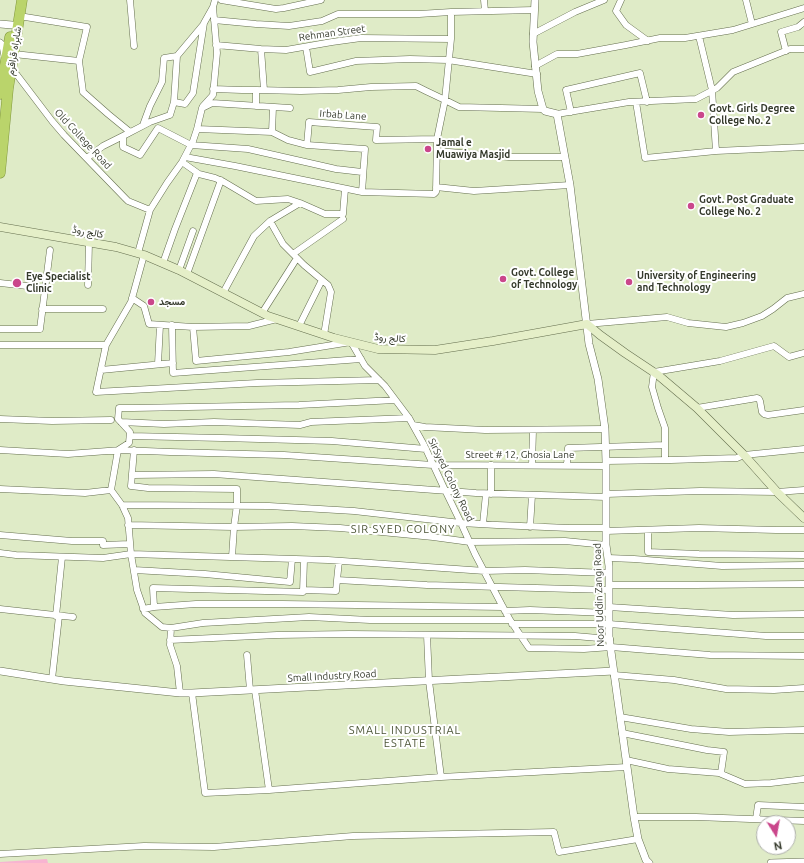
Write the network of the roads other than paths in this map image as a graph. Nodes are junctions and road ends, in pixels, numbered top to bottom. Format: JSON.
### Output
{"nodes":[{"id":1,"x":15,"y":0,"type":"edge"},
{"id":2,"x":22,"y":0,"type":"edge"},
{"id":3,"x":130,"y":0,"type":"edge"},
{"id":4,"x":215,"y":0,"type":"edge"},
{"id":5,"x":221,"y":0,"type":"edge"},
{"id":6,"x":321,"y":0,"type":"edge"},
{"id":7,"x":484,"y":0,"type":"edge"},
{"id":8,"x":535,"y":0,"type":"edge"},
{"id":9,"x":604,"y":0,"type":"edge"},
{"id":10,"x":621,"y":0,"type":"edge"},
{"id":11,"x":746,"y":0,"type":"edge"},
{"id":12,"x":802,"y":0,"type":"edge"},
{"id":13,"x":213,"y":7,"type":"junction"},
{"id":14,"x":804,"y":7,"type":"edge"},
{"id":15,"x":534,"y":10,"type":"junction"},
{"id":16,"x":485,"y":11,"type":"junction"},
{"id":17,"x":451,"y":12,"type":"junction"},
{"id":18,"x":19,"y":16,"type":"junction"},
{"id":19,"x":214,"y":20,"type":"junction"},
{"id":20,"x":804,"y":22,"type":"edge"},
{"id":21,"x":0,"y":24,"type":"edge"},
{"id":22,"x":204,"y":24,"type":"junction"},
{"id":23,"x":752,"y":24,"type":"junction"},
{"id":24,"x":12,"y":26,"type":"junction"},
{"id":25,"x":533,"y":34,"type":"junction"},
{"id":26,"x":699,"y":36,"type":"junction"},
{"id":27,"x":450,"y":39,"type":"junction"},
{"id":28,"x":648,"y":41,"type":"junction"},
{"id":29,"x":0,"y":43,"type":"edge"},
{"id":30,"x":216,"y":45,"type":"junction"},
{"id":31,"x":804,"y":45,"type":"edge"},
{"id":32,"x":134,"y":46,"type":"dead end"},
{"id":33,"x":306,"y":47,"type":"junction"},
{"id":34,"x":261,"y":49,"type":"junction"},
{"id":35,"x":804,"y":49,"type":"edge"},
{"id":36,"x":788,"y":50,"type":"junction"},
{"id":37,"x":10,"y":56,"type":"junction"},
{"id":38,"x":177,"y":56,"type":"junction"},
{"id":39,"x":448,"y":60,"type":"junction"},
{"id":40,"x":79,"y":61,"type":"junction"},
{"id":41,"x":536,"y":70,"type":"junction"},
{"id":42,"x":11,"y":71,"type":"junction"},
{"id":43,"x":213,"y":89,"type":"junction"},
{"id":44,"x":256,"y":90,"type":"junction"},
{"id":45,"x":264,"y":90,"type":"junction"},
{"id":46,"x":712,"y":90,"type":"junction"},
{"id":47,"x":0,"y":94,"type":"edge"},
{"id":48,"x":445,"y":100,"type":"junction"},
{"id":49,"x":174,"y":102,"type":"junction"},
{"id":50,"x":636,"y":102,"type":"junction"},
{"id":51,"x":647,"y":102,"type":"junction"},
{"id":52,"x":256,"y":106,"type":"junction"},
{"id":53,"x":274,"y":107,"type":"junction"},
{"id":54,"x":202,"y":108,"type":"junction"},
{"id":55,"x":290,"y":108,"type":"dead end"},
{"id":56,"x":542,"y":109,"type":"junction"},
{"id":57,"x":571,"y":112,"type":"junction"},
{"id":58,"x":557,"y":114,"type":"junction"},
{"id":59,"x":143,"y":125,"type":"junction"},
{"id":60,"x":197,"y":129,"type":"junction"},
{"id":61,"x":130,"y":132,"type":"junction"},
{"id":62,"x":272,"y":132,"type":"junction"},
{"id":63,"x":123,"y":136,"type":"junction"},
{"id":64,"x":437,"y":139,"type":"junction"},
{"id":65,"x":192,"y":144,"type":"junction"},
{"id":66,"x":307,"y":145,"type":"junction"},
{"id":67,"x":804,"y":147,"type":"edge"},
{"id":68,"x":436,"y":151,"type":"junction"},
{"id":69,"x":716,"y":151,"type":"junction"},
{"id":70,"x":565,"y":157,"type":"junction"},
{"id":71,"x":87,"y":158,"type":"junction"},
{"id":72,"x":183,"y":160,"type":"junction"},
{"id":73,"x":362,"y":172,"type":"junction"},
{"id":74,"x":0,"y":173,"type":"edge"},
{"id":75,"x":197,"y":173,"type":"junction"},
{"id":76,"x":221,"y":180,"type":"junction"},
{"id":77,"x":570,"y":185,"type":"junction"},
{"id":78,"x":436,"y":187,"type":"junction"},
{"id":79,"x":345,"y":189,"type":"junction"},
{"id":80,"x":362,"y":192,"type":"junction"},
{"id":81,"x":300,"y":203,"type":"junction"},
{"id":82,"x":150,"y":210,"type":"junction"},
{"id":83,"x":343,"y":219,"type":"dead end"},
{"id":84,"x":270,"y":221,"type":"junction"},
{"id":85,"x":0,"y":227,"type":"edge"},
{"id":86,"x":193,"y":231,"type":"dead end"},
{"id":87,"x":89,"y":242,"type":"junction"},
{"id":88,"x":50,"y":250,"type":"dead end"},
{"id":89,"x":141,"y":254,"type":"junction"},
{"id":90,"x":295,"y":256,"type":"junction"},
{"id":91,"x":163,"y":263,"type":"junction"},
{"id":92,"x":179,"y":270,"type":"junction"},
{"id":93,"x":187,"y":274,"type":"junction"},
{"id":94,"x":322,"y":280,"type":"junction"},
{"id":95,"x":0,"y":283,"type":"edge"},
{"id":96,"x":88,"y":285,"type":"dead end"},
{"id":97,"x":45,"y":288,"type":"junction"},
{"id":98,"x":223,"y":293,"type":"junction"},
{"id":99,"x":804,"y":294,"type":"edge"},
{"id":100,"x":132,"y":298,"type":"junction"},
{"id":101,"x":42,"y":309,"type":"junction"},
{"id":102,"x":103,"y":309,"type":"dead end"},
{"id":103,"x":262,"y":313,"type":"junction"},
{"id":104,"x":276,"y":319,"type":"junction"},
{"id":105,"x":587,"y":324,"type":"junction"},
{"id":106,"x":160,"y":325,"type":"junction"},
{"id":107,"x":172,"y":325,"type":"junction"},
{"id":108,"x":299,"y":326,"type":"junction"},
{"id":109,"x":194,"y":327,"type":"junction"},
{"id":110,"x":0,"y":328,"type":"edge"},
{"id":111,"x":324,"y":335,"type":"junction"},
{"id":112,"x":351,"y":342,"type":"junction"},
{"id":113,"x":0,"y":345,"type":"edge"},
{"id":114,"x":106,"y":345,"type":"junction"},
{"id":115,"x":804,"y":353,"type":"edge"},
{"id":116,"x":361,"y":359,"type":"junction"},
{"id":117,"x":173,"y":363,"type":"junction"},
{"id":118,"x":158,"y":364,"type":"junction"},
{"id":119,"x":101,"y":370,"type":"junction"},
{"id":120,"x":654,"y":372,"type":"junction"},
{"id":121,"x":379,"y":380,"type":"junction"},
{"id":122,"x":395,"y":400,"type":"junction"},
{"id":123,"x":697,"y":408,"type":"junction"},
{"id":124,"x":804,"y":410,"type":"edge"},
{"id":125,"x":410,"y":418,"type":"junction"},
{"id":126,"x":0,"y":419,"type":"edge"},
{"id":127,"x":111,"y":420,"type":"dead end"},
{"id":128,"x":121,"y":422,"type":"junction"},
{"id":129,"x":413,"y":424,"type":"junction"},
{"id":130,"x":605,"y":429,"type":"junction"},
{"id":131,"x":533,"y":430,"type":"junction"},
{"id":132,"x":130,"y":436,"type":"junction"},
{"id":133,"x":665,"y":445,"type":"junction"},
{"id":134,"x":606,"y":447,"type":"junction"},
{"id":135,"x":426,"y":449,"type":"junction"},
{"id":136,"x":804,"y":449,"type":"edge"},
{"id":137,"x":0,"y":450,"type":"edge"},
{"id":138,"x":118,"y":450,"type":"junction"},
{"id":139,"x":134,"y":450,"type":"junction"},
{"id":140,"x":744,"y":455,"type":"junction"},
{"id":141,"x":665,"y":460,"type":"junction"},
{"id":142,"x":606,"y":463,"type":"junction"},
{"id":143,"x":433,"y":465,"type":"junction"},
{"id":144,"x":491,"y":465,"type":"junction"},
{"id":145,"x":532,"y":465,"type":"junction"},
{"id":146,"x":567,"y":466,"type":"junction"},
{"id":147,"x":133,"y":475,"type":"junction"},
{"id":148,"x":0,"y":489,"type":"edge"},
{"id":149,"x":111,"y":490,"type":"junction"},
{"id":150,"x":804,"y":490,"type":"edge"},
{"id":151,"x":446,"y":492,"type":"junction"},
{"id":152,"x":777,"y":492,"type":"junction"},
{"id":153,"x":489,"y":494,"type":"junction"},
{"id":154,"x":532,"y":495,"type":"junction"},
{"id":155,"x":606,"y":496,"type":"junction"},
{"id":156,"x":122,"y":505,"type":"junction"},
{"id":157,"x":237,"y":505,"type":"junction"},
{"id":158,"x":804,"y":518,"type":"edge"},
{"id":159,"x":461,"y":522,"type":"junction"},
{"id":160,"x":483,"y":524,"type":"junction"},
{"id":161,"x":128,"y":525,"type":"junction"},
{"id":162,"x":234,"y":527,"type":"junction"},
{"id":163,"x":530,"y":527,"type":"junction"},
{"id":164,"x":606,"y":529,"type":"junction"},
{"id":165,"x":648,"y":530,"type":"junction"},
{"id":166,"x":804,"y":530,"type":"edge"},
{"id":167,"x":0,"y":535,"type":"edge"},
{"id":168,"x":470,"y":542,"type":"junction"},
{"id":169,"x":130,"y":544,"type":"junction"},
{"id":170,"x":606,"y":545,"type":"junction"},
{"id":171,"x":0,"y":553,"type":"edge"},
{"id":172,"x":131,"y":554,"type":"junction"},
{"id":173,"x":804,"y":555,"type":"edge"},
{"id":174,"x":62,"y":557,"type":"junction"},
{"id":175,"x":232,"y":557,"type":"junction"},
{"id":176,"x":608,"y":558,"type":"junction"},
{"id":177,"x":292,"y":559,"type":"junction"},
{"id":178,"x":304,"y":560,"type":"junction"},
{"id":179,"x":339,"y":561,"type":"junction"},
{"id":180,"x":804,"y":565,"type":"edge"},
{"id":181,"x":134,"y":570,"type":"junction"},
{"id":182,"x":485,"y":571,"type":"junction"},
{"id":183,"x":609,"y":573,"type":"junction"},
{"id":184,"x":337,"y":580,"type":"junction"},
{"id":185,"x":804,"y":584,"type":"edge"},
{"id":186,"x":492,"y":586,"type":"junction"},
{"id":187,"x":609,"y":588,"type":"junction"},
{"id":188,"x":303,"y":590,"type":"junction"},
{"id":189,"x":154,"y":607,"type":"junction"},
{"id":190,"x":0,"y":609,"type":"edge"},
{"id":191,"x":143,"y":609,"type":"junction"},
{"id":192,"x":504,"y":609,"type":"junction"},
{"id":193,"x":609,"y":610,"type":"junction"},
{"id":194,"x":804,"y":614,"type":"edge"},
{"id":195,"x":57,"y":616,"type":"junction"},
{"id":196,"x":73,"y":617,"type":"dead end"},
{"id":197,"x":511,"y":622,"type":"junction"},
{"id":198,"x":609,"y":624,"type":"junction"},
{"id":199,"x":171,"y":628,"type":"junction"},
{"id":200,"x":427,"y":635,"type":"junction"},
{"id":201,"x":520,"y":635,"type":"junction"},
{"id":202,"x":804,"y":636,"type":"edge"},
{"id":203,"x":170,"y":640,"type":"junction"},
{"id":204,"x":610,"y":640,"type":"junction"},
{"id":205,"x":611,"y":647,"type":"junction"},
{"id":206,"x":247,"y":655,"type":"dead end"},
{"id":207,"x":804,"y":656,"type":"edge"},
{"id":208,"x":0,"y":671,"type":"edge"},
{"id":209,"x":614,"y":673,"type":"junction"},
{"id":210,"x":52,"y":679,"type":"junction"},
{"id":211,"x":429,"y":680,"type":"junction"},
{"id":212,"x":804,"y":688,"type":"edge"},
{"id":213,"x":253,"y":690,"type":"junction"},
{"id":214,"x":180,"y":693,"type":"junction"},
{"id":215,"x":192,"y":693,"type":"junction"},
{"id":216,"x":620,"y":717,"type":"junction"},
{"id":217,"x":804,"y":730,"type":"edge"},
{"id":218,"x":622,"y":733,"type":"junction"},
{"id":219,"x":626,"y":764,"type":"junction"},
{"id":220,"x":721,"y":774,"type":"junction"},
{"id":221,"x":441,"y":777,"type":"junction"},
{"id":222,"x":804,"y":779,"type":"edge"},
{"id":223,"x":269,"y":790,"type":"junction"},
{"id":224,"x":804,"y":808,"type":"edge"},
{"id":225,"x":757,"y":815,"type":"edge"},
{"id":226,"x":634,"y":817,"type":"junction"},
{"id":227,"x":756,"y":819,"type":"edge"},
{"id":228,"x":638,"y":839,"type":"junction"},
{"id":229,"x":0,"y":854,"type":"edge"},
{"id":230,"x":804,"y":862,"type":"edge"},
{"id":231,"x":648,"y":863,"type":"edge"},
{"id":232,"x":771,"y":863,"type":"edge"}],
"edges":[{"from":1,"to":24,"type":"highway","name":"شاہراہ قراقرم"},
{"from":2,"to":18,"type":"highway","name":"شاہراہ قراقرم"},
{"from":3,"to":32,"type":"street"},
{"from":4,"to":13,"type":"street"},
{"from":5,"to":6,"type":"street"},
{"from":7,"to":16,"type":"street"},
{"from":8,"to":15,"type":"street"},
{"from":9,"to":25,"type":"street"},
{"from":10,"to":28,"type":"street"},
{"from":11,"to":23,"type":"street"},
{"from":12,"to":14,"type":"street"},
{"from":13,"to":19,"type":"street"},
{"from":13,"to":22,"type":"street"},
{"from":14,"to":23,"type":"street"},
{"from":15,"to":16,"type":"street"},
{"from":15,"to":25,"type":"street"},
{"from":16,"to":17,"type":"street"},
{"from":17,"to":19,"type":"street"},
{"from":17,"to":27,"type":"street"},
{"from":18,"to":37,"type":"highway","name":"شاہراہ قراقرم"},
{"from":18,"to":40,"type":"street"},
{"from":19,"to":30,"type":"street"},
{"from":20,"to":36,"type":"street"},
{"from":21,"to":24,"type":"street"},
{"from":22,"to":38,"type":"street"},
{"from":22,"to":49,"type":"street"},
{"from":23,"to":26,"type":"street"},
{"from":24,"to":37,"type":"highway","name":"شاہراہ قراقرم"},
{"from":25,"to":41,"type":"street"},
{"from":26,"to":28,"type":"street"},
{"from":26,"to":46,"type":"street"},
{"from":27,"to":33,"type":"street","name":"Rehman Street"},
{"from":27,"to":39,"type":"street"},
{"from":28,"to":41,"type":"street"},
{"from":29,"to":37,"type":"street"},
{"from":30,"to":34,"type":"street","name":"Rehman Street"},
{"from":30,"to":43,"type":"street"},
{"from":31,"to":36,"type":"street"},
{"from":33,"to":34,"type":"street","name":"Rehman Street"},
{"from":33,"to":39,"type":"street"},
{"from":34,"to":45,"type":"street"},
{"from":35,"to":36,"type":"street"},
{"from":36,"to":46,"type":"street"},
{"from":37,"to":40,"type":"street"},
{"from":37,"to":42,"type":"highway","name":"شاہراہ قراقرم"},
{"from":37,"to":47,"type":"highway","name":"شاہراہ قراقرم"},
{"from":38,"to":49,"type":"street"},
{"from":38,"to":59,"type":"street"},
{"from":39,"to":41,"type":"street"},
{"from":39,"to":48,"type":"street"},
{"from":40,"to":61,"type":"street"},
{"from":41,"to":56,"type":"street"},
{"from":42,"to":71,"type":"street","name":"Old College Road"},
{"from":42,"to":74,"type":"highway","name":"شاہراہ قراقرم"},
{"from":43,"to":44,"type":"street"},
{"from":43,"to":54,"type":"street"},
{"from":44,"to":45,"type":"street"},
{"from":44,"to":52,"type":"street"},
{"from":45,"to":48,"type":"street"},
{"from":46,"to":51,"type":"street"},
{"from":46,"to":69,"type":"street"},
{"from":48,"to":56,"type":"street"},
{"from":48,"to":64,"type":"street"},
{"from":49,"to":59,"type":"street"},
{"from":50,"to":51,"type":"street"},
{"from":50,"to":57,"type":"street"},
{"from":50,"to":69,"type":"street"},
{"from":51,"to":57,"type":"street"},
{"from":52,"to":53,"type":"street"},
{"from":52,"to":54,"type":"street"},
{"from":53,"to":55,"type":"street"},
{"from":53,"to":62,"type":"street"},
{"from":54,"to":60,"type":"street"},
{"from":56,"to":58,"type":"street"},
{"from":57,"to":58,"type":"street"},
{"from":58,"to":70,"type":"street"},
{"from":59,"to":61,"type":"street"},
{"from":60,"to":62,"type":"street"},
{"from":60,"to":65,"type":"street"},
{"from":61,"to":63,"type":"street"},
{"from":62,"to":66,"type":"street"},
{"from":63,"to":65,"type":"street"},
{"from":63,"to":71,"type":"street"},
{"from":64,"to":66,"type":"street","name":"Irbab Lane"},
{"from":64,"to":68,"type":"street"},
{"from":65,"to":72,"type":"street"},
{"from":65,"to":73,"type":"street"},
{"from":66,"to":73,"type":"street"},
{"from":67,"to":69,"type":"street"},
{"from":68,"to":70,"type":"street"},
{"from":68,"to":78,"type":"street"},
{"from":70,"to":77,"type":"street"},
{"from":71,"to":82,"type":"street","name":"Old College Road"},
{"from":72,"to":75,"type":"street"},
{"from":72,"to":79,"type":"street"},
{"from":72,"to":82,"type":"street"},
{"from":73,"to":80,"type":"street"},
{"from":75,"to":76,"type":"street"},
{"from":75,"to":91,"type":"street"},
{"from":76,"to":81,"type":"street"},
{"from":76,"to":93,"type":"street"},
{"from":77,"to":78,"type":"street"},
{"from":77,"to":105,"type":"street"},
{"from":78,"to":80,"type":"street"},
{"from":79,"to":80,"type":"street"},
{"from":79,"to":81,"type":"street"},
{"from":81,"to":84,"type":"street"},
{"from":82,"to":89,"type":"street"},
{"from":83,"to":90,"type":"street"},
{"from":84,"to":90,"type":"street"},
{"from":84,"to":98,"type":"street"},
{"from":85,"to":87,"type":"main road","name":"کالج روڈ"},
{"from":86,"to":92,"type":"street"},
{"from":87,"to":89,"type":"main road","name":"کالج روڈ"},
{"from":87,"to":96,"type":"street"},
{"from":88,"to":97,"type":"street"},
{"from":89,"to":91,"type":"main road","name":"کالج روڈ"},
{"from":89,"to":100,"type":"street"},
{"from":90,"to":94,"type":"street"},
{"from":90,"to":103,"type":"street"},
{"from":91,"to":92,"type":"main road","name":"کالج روڈ"},
{"from":92,"to":93,"type":"main road","name":"کالج روڈ"},
{"from":93,"to":98,"type":"main road","name":"کالج روڈ"},
{"from":94,"to":108,"type":"street"},
{"from":94,"to":111,"type":"street"},
{"from":95,"to":97,"type":"street"},
{"from":97,"to":101,"type":"street"},
{"from":98,"to":103,"type":"main road","name":"کالج روڈ"},
{"from":99,"to":105,"type":"street"},
{"from":100,"to":106,"type":"street"},
{"from":100,"to":114,"type":"street"},
{"from":101,"to":102,"type":"street"},
{"from":101,"to":110,"type":"street"},
{"from":103,"to":104,"type":"main road","name":"کالج روڈ"},
{"from":104,"to":108,"type":"main road","name":"کالج روڈ"},
{"from":104,"to":109,"type":"street"},
{"from":105,"to":112,"type":"main road","name":"کالج روڈ"},
{"from":105,"to":120,"type":"main road"},
{"from":105,"to":130,"type":"street","name":"Noor Uddin Zangi Road"},
{"from":106,"to":107,"type":"street"},
{"from":106,"to":118,"type":"street"},
{"from":107,"to":109,"type":"street"},
{"from":107,"to":117,"type":"street"},
{"from":108,"to":111,"type":"main road","name":"کالج روڈ"},
{"from":109,"to":112,"type":"street"},
{"from":111,"to":112,"type":"main road","name":"کالج روڈ"},
{"from":112,"to":116,"type":"street","name":"SirSyed Colony Road"},
{"from":113,"to":114,"type":"street"},
{"from":114,"to":119,"type":"street"},
{"from":115,"to":120,"type":"street"},
{"from":116,"to":117,"type":"street"},
{"from":116,"to":121,"type":"street","name":"SirSyed Colony Road"},
{"from":117,"to":118,"type":"street"},
{"from":118,"to":119,"type":"street"},
{"from":119,"to":121,"type":"street"},
{"from":120,"to":123,"type":"main road"},
{"from":120,"to":133,"type":"street"},
{"from":121,"to":122,"type":"street","name":"SirSyed Colony Road"},
{"from":122,"to":125,"type":"street","name":"SirSyed Colony Road"},
{"from":122,"to":128,"type":"street"},
{"from":123,"to":124,"type":"street"},
{"from":123,"to":140,"type":"main road"},
{"from":125,"to":128,"type":"street"},
{"from":125,"to":129,"type":"street","name":"SirSyed Colony Road"},
{"from":126,"to":127,"type":"street"},
{"from":128,"to":132,"type":"street"},
{"from":129,"to":131,"type":"street"},
{"from":129,"to":135,"type":"street","name":"SirSyed Colony Road"},
{"from":130,"to":131,"type":"street"},
{"from":130,"to":134,"type":"street","name":"Noor Uddin Zangi Road"},
{"from":131,"to":145,"type":"street"},
{"from":132,"to":135,"type":"street"},
{"from":132,"to":138,"type":"street"},
{"from":133,"to":134,"type":"street"},
{"from":133,"to":141,"type":"street"},
{"from":134,"to":142,"type":"street","name":"Noor Uddin Zangi Road"},
{"from":134,"to":146,"type":"street"},
{"from":135,"to":143,"type":"street","name":"SirSyed Colony Road"},
{"from":136,"to":140,"type":"street","name":"Street # 12, Ghosia Lane"},
{"from":137,"to":138,"type":"street","name":"Street # 12, Ghosia Lane"},
{"from":138,"to":139,"type":"street","name":"Street # 12, Ghosia Lane"},
{"from":138,"to":149,"type":"street"},
{"from":139,"to":143,"type":"street","name":"Street # 12, Ghosia Lane"},
{"from":139,"to":147,"type":"street"},
{"from":140,"to":141,"type":"street","name":"Street # 12, Ghosia Lane"},
{"from":140,"to":152,"type":"main road"},
{"from":141,"to":142,"type":"street","name":"Street # 12, Ghosia Lane"},
{"from":142,"to":146,"type":"street","name":"Street # 12, Ghosia Lane"},
{"from":142,"to":155,"type":"street","name":"Noor Uddin Zangi Road"},
{"from":143,"to":144,"type":"street","name":"Street # 12, Ghosia Lane"},
{"from":143,"to":151,"type":"street","name":"SirSyed Colony Road"},
{"from":144,"to":145,"type":"street","name":"Street # 12, Ghosia Lane"},
{"from":144,"to":153,"type":"street"},
{"from":145,"to":146,"type":"street","name":"Street # 12, Ghosia Lane"},
{"from":147,"to":151,"type":"street"},
{"from":147,"to":157,"type":"street"},
{"from":148,"to":149,"type":"street"},
{"from":149,"to":156,"type":"street"},
{"from":150,"to":152,"type":"street"},
{"from":151,"to":153,"type":"street"},
{"from":151,"to":159,"type":"street","name":"SirSyed Colony Road"},
{"from":152,"to":155,"type":"street"},
{"from":152,"to":158,"type":"main road"},
{"from":153,"to":154,"type":"street"},
{"from":153,"to":160,"type":"street"},
{"from":154,"to":155,"type":"street"},
{"from":154,"to":163,"type":"street"},
{"from":155,"to":164,"type":"street","name":"Noor Uddin Zangi Road"},
{"from":156,"to":157,"type":"street"},
{"from":156,"to":161,"type":"street"},
{"from":157,"to":159,"type":"street"},
{"from":157,"to":162,"type":"street"},
{"from":159,"to":160,"type":"street"},
{"from":159,"to":168,"type":"street","name":"SirSyed Colony Road"},
{"from":160,"to":163,"type":"street"},
{"from":161,"to":162,"type":"street"},
{"from":161,"to":169,"type":"street"},
{"from":162,"to":168,"type":"street"},
{"from":162,"to":175,"type":"street"},
{"from":163,"to":164,"type":"street"},
{"from":164,"to":165,"type":"street"},
{"from":164,"to":170,"type":"street","name":"Noor Uddin Zangi Road"},
{"from":165,"to":166,"type":"street"},
{"from":165,"to":173,"type":"street"},
{"from":167,"to":169,"type":"street"},
{"from":168,"to":170,"type":"street"},
{"from":168,"to":182,"type":"street","name":"SirSyed Colony Road"},
{"from":169,"to":172,"type":"street"},
{"from":170,"to":176,"type":"street","name":"Noor Uddin Zangi Road"},
{"from":171,"to":174,"type":"street"},
{"from":172,"to":174,"type":"street"},
{"from":172,"to":175,"type":"street"},
{"from":172,"to":181,"type":"street"},
{"from":174,"to":195,"type":"street"},
{"from":175,"to":177,"type":"street"},
{"from":176,"to":180,"type":"street"},
{"from":176,"to":183,"type":"street","name":"Noor Uddin Zangi Road"},
{"from":177,"to":178,"type":"street"},
{"from":177,"to":181,"type":"street"},
{"from":178,"to":179,"type":"street"},
{"from":178,"to":188,"type":"street"},
{"from":179,"to":182,"type":"street"},
{"from":179,"to":184,"type":"street"},
{"from":181,"to":191,"type":"street"},
{"from":182,"to":183,"type":"street"},
{"from":182,"to":186,"type":"street","name":"SirSyed Colony Road"},
{"from":183,"to":187,"type":"street","name":"Noor Uddin Zangi Road"},
{"from":184,"to":186,"type":"street"},
{"from":184,"to":188,"type":"street"},
{"from":185,"to":187,"type":"street"},
{"from":186,"to":187,"type":"street"},
{"from":186,"to":192,"type":"street","name":"SirSyed Colony Road"},
{"from":187,"to":193,"type":"street","name":"Noor Uddin Zangi Road"},
{"from":188,"to":189,"type":"street"},
{"from":189,"to":191,"type":"street"},
{"from":189,"to":192,"type":"street"},
{"from":190,"to":195,"type":"street"},
{"from":191,"to":199,"type":"street"},
{"from":192,"to":193,"type":"street"},
{"from":192,"to":197,"type":"street","name":"SirSyed Colony Road"},
{"from":193,"to":194,"type":"street"},
{"from":193,"to":198,"type":"street","name":"Noor Uddin Zangi Road"},
{"from":195,"to":196,"type":"street"},
{"from":195,"to":210,"type":"street"},
{"from":197,"to":198,"type":"street"},
{"from":197,"to":199,"type":"street"},
{"from":197,"to":201,"type":"street","name":"SirSyed Colony Road"},
{"from":198,"to":202,"type":"street"},
{"from":198,"to":204,"type":"street","name":"Noor Uddin Zangi Road"},
{"from":199,"to":203,"type":"street"},
{"from":200,"to":201,"type":"street"},
{"from":200,"to":203,"type":"street"},
{"from":200,"to":211,"type":"street"},
{"from":201,"to":204,"type":"street"},
{"from":201,"to":205,"type":"street","name":"SirSyed Colony Road"},
{"from":203,"to":214,"type":"street"},
{"from":204,"to":205,"type":"street","name":"Noor Uddin Zangi Road"},
{"from":205,"to":207,"type":"street"},
{"from":205,"to":209,"type":"street","name":"Noor Uddin Zangi Road"},
{"from":206,"to":213,"type":"street"},
{"from":208,"to":210,"type":"street","name":"Small Industry Road"},
{"from":209,"to":211,"type":"street","name":"Small Industry Road"},
{"from":209,"to":212,"type":"street"},
{"from":209,"to":216,"type":"street","name":"Noor Uddin Zangi Road"},
{"from":210,"to":214,"type":"street","name":"Small Industry Road"},
{"from":211,"to":213,"type":"street","name":"Small Industry Road"},
{"from":211,"to":221,"type":"street"},
{"from":213,"to":215,"type":"street","name":"Small Industry Road"},
{"from":213,"to":223,"type":"street"},
{"from":214,"to":215,"type":"street","name":"Small Industry Road"},
{"from":215,"to":223,"type":"street"},
{"from":216,"to":217,"type":"street"},
{"from":216,"to":218,"type":"street","name":"Noor Uddin Zangi Road"},
{"from":218,"to":219,"type":"street","name":"Noor Uddin Zangi Road"},
{"from":218,"to":220,"type":"street"},
{"from":219,"to":220,"type":"street"},
{"from":219,"to":221,"type":"street"},
{"from":219,"to":226,"type":"street","name":"Noor Uddin Zangi Road"},
{"from":220,"to":222,"type":"street"},
{"from":221,"to":223,"type":"street"},
{"from":224,"to":225,"type":"street"},
{"from":226,"to":227,"type":"street"},
{"from":226,"to":228,"type":"street","name":"Noor Uddin Zangi Road"},
{"from":228,"to":229,"type":"street"},
{"from":228,"to":231,"type":"street","name":"Noor Uddin Zangi Road"},
{"from":230,"to":232,"type":"street"}]}
